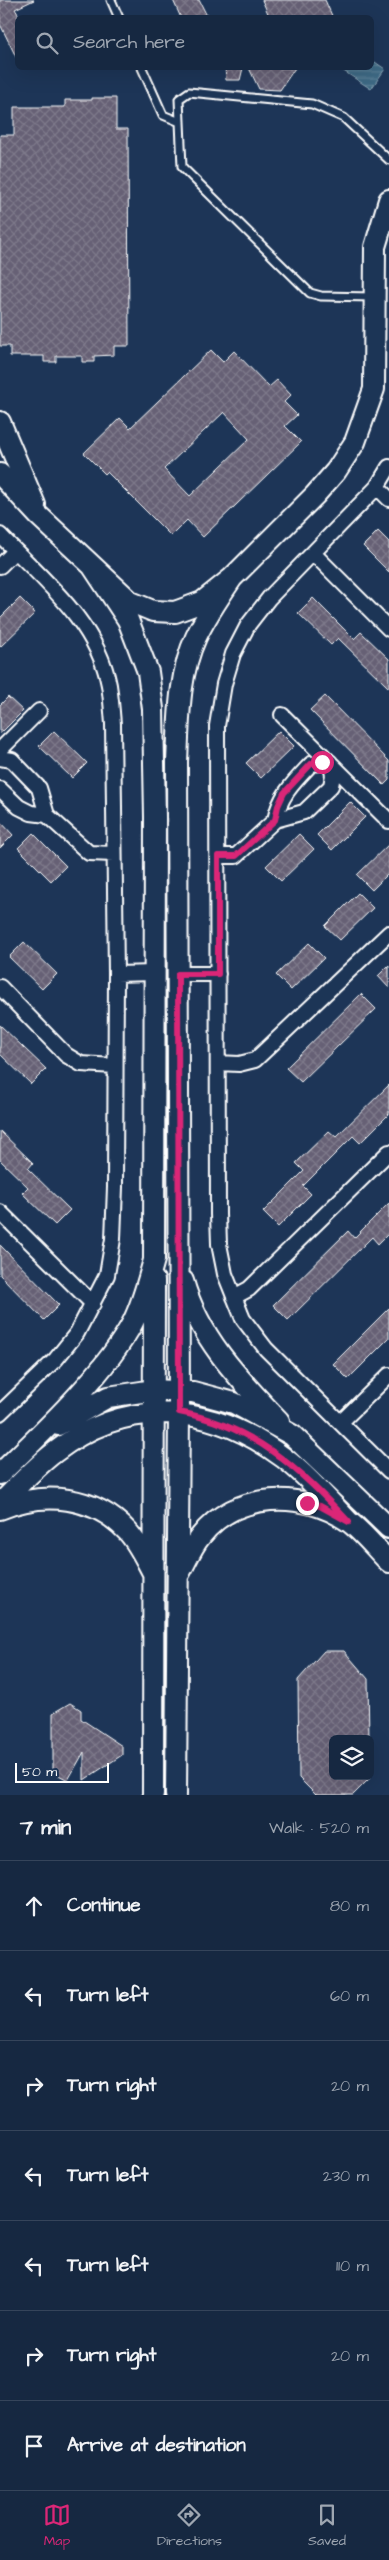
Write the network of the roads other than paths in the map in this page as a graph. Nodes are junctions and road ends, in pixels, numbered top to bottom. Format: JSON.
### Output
{"nodes":[{"id":1,"x":112,"y":0,"type":"edge"},
{"id":2,"x":118,"y":15,"type":"edge"},
{"id":3,"x":143,"y":70,"type":"edge"},
{"id":4,"x":180,"y":122,"type":"junction"},
{"id":5,"x":389,"y":160,"type":"edge"},
{"id":6,"x":389,"y":200,"type":"edge"},
{"id":7,"x":379,"y":304,"type":"edge"},
{"id":8,"x":0,"y":422,"type":"edge"},
{"id":9,"x":389,"y":467,"type":"edge"},
{"id":10,"x":0,"y":474,"type":"edge"},
{"id":11,"x":377,"y":487,"type":"junction"},
{"id":12,"x":389,"y":499,"type":"edge"},
{"id":13,"x":39,"y":516,"type":"junction"},
{"id":14,"x":0,"y":535,"type":"edge"},
{"id":15,"x":15,"y":551,"type":"junction"},
{"id":16,"x":314,"y":554,"type":"junction"},
{"id":17,"x":0,"y":566,"type":"edge"},
{"id":18,"x":93,"y":567,"type":"junction"},
{"id":19,"x":232,"y":578,"type":"junction"},
{"id":20,"x":389,"y":628,"type":"edge"},
{"id":21,"x":39,"y":711,"type":"dead end"},
{"id":22,"x":282,"y":715,"type":"dead end"},
{"id":23,"x":0,"y":750,"type":"edge"},
{"id":24,"x":0,"y":758,"type":"edge"},
{"id":25,"x":330,"y":762,"type":"junction"},
{"id":26,"x":0,"y":789,"type":"edge"},
{"id":27,"x":47,"y":815,"type":"junction"},
{"id":28,"x":155,"y":817,"type":"junction"},
{"id":29,"x":177,"y":817,"type":"junction"},
{"id":30,"x":275,"y":820,"type":"junction"},
{"id":31,"x":389,"y":821,"type":"edge"},
{"id":32,"x":114,"y":854,"type":"junction"},
{"id":33,"x":218,"y":856,"type":"junction"},
{"id":34,"x":389,"y":933,"type":"edge"},
{"id":35,"x":116,"y":974,"type":"junction"},
{"id":36,"x":155,"y":974,"type":"junction"},
{"id":37,"x":178,"y":974,"type":"junction"},
{"id":38,"x":218,"y":974,"type":"junction"},
{"id":39,"x":0,"y":987,"type":"edge"},
{"id":40,"x":218,"y":1063,"type":"junction"},
{"id":41,"x":116,"y":1066,"type":"junction"},
{"id":42,"x":155,"y":1127,"type":"junction"},
{"id":43,"x":178,"y":1128,"type":"junction"},
{"id":44,"x":389,"y":1152,"type":"edge"},
{"id":45,"x":0,"y":1212,"type":"edge"},
{"id":46,"x":154,"y":1260,"type":"junction"},
{"id":47,"x":178,"y":1262,"type":"junction"},
{"id":48,"x":234,"y":1296,"type":"junction"},
{"id":49,"x":93,"y":1304,"type":"junction"},
{"id":50,"x":389,"y":1375,"type":"edge"},
{"id":51,"x":154,"y":1390,"type":"junction"},
{"id":52,"x":179,"y":1390,"type":"junction"},
{"id":53,"x":154,"y":1412,"type":"junction"},
{"id":54,"x":179,"y":1412,"type":"junction"},
{"id":55,"x":0,"y":1413,"type":"edge"},
{"id":56,"x":342,"y":1422,"type":"junction"},
{"id":57,"x":292,"y":1435,"type":"junction"},
{"id":58,"x":39,"y":1436,"type":"junction"},
{"id":59,"x":389,"y":1471,"type":"edge"},
{"id":60,"x":0,"y":1474,"type":"edge"},
{"id":61,"x":0,"y":1504,"type":"edge"},
{"id":62,"x":0,"y":1509,"type":"edge"},
{"id":63,"x":349,"y":1522,"type":"junction"},
{"id":64,"x":389,"y":1528,"type":"edge"},
{"id":65,"x":389,"y":1562,"type":"edge"},
{"id":66,"x":154,"y":1574,"type":"junction"},
{"id":67,"x":178,"y":1578,"type":"junction"},
{"id":68,"x":154,"y":1679,"type":"junction"},
{"id":69,"x":177,"y":1679,"type":"junction"},
{"id":70,"x":153,"y":1794,"type":"edge"},
{"id":71,"x":176,"y":1794,"type":"edge"}],
"edges":[{"from":1,"to":2,"type":"lane"},
{"from":3,"to":4,"type":"lane"},
{"from":4,"to":5,"type":"lane"},
{"from":4,"to":7,"type":"lane"},
{"from":6,"to":7,"type":"main road"},
{"from":7,"to":19,"type":"main road"},
{"from":8,"to":13,"type":"main road"},
{"from":9,"to":11,"type":"street"},
{"from":10,"to":13,"type":"main road"},
{"from":11,"to":12,"type":"street"},
{"from":11,"to":16,"type":"street"},
{"from":13,"to":18,"type":"main road"},
{"from":14,"to":15,"type":"street"},
{"from":15,"to":17,"type":"street"},
{"from":15,"to":32,"type":"street"},
{"from":16,"to":20,"type":"street"},
{"from":16,"to":33,"type":"street"},
{"from":18,"to":19,"type":"main road"},
{"from":18,"to":28,"type":"main road"},
{"from":19,"to":29,"type":"main road"},
{"from":21,"to":23,"type":"street"},
{"from":22,"to":25,"type":"street"},
{"from":24,"to":27,"type":"street"},
{"from":25,"to":30,"type":"street"},
{"from":25,"to":30,"type":"street"},
{"from":25,"to":31,"type":"street"},
{"from":26,"to":27,"type":"street"},
{"from":27,"to":32,"type":"street"},
{"from":28,"to":29,"type":"main road"},
{"from":28,"to":36,"type":"main road"},
{"from":29,"to":37,"type":"main road"},
{"from":30,"to":33,"type":"street"},
{"from":32,"to":35,"type":"street"},
{"from":33,"to":38,"type":"street"},
{"from":34,"to":40,"type":"street"},
{"from":35,"to":36,"type":"street"},
{"from":35,"to":41,"type":"street"},
{"from":36,"to":42,"type":"main road"},
{"from":37,"to":38,"type":"street"},
{"from":37,"to":43,"type":"main road"},
{"from":38,"to":40,"type":"street"},
{"from":39,"to":41,"type":"street"},
{"from":40,"to":48,"type":"street"},
{"from":41,"to":49,"type":"street"},
{"from":42,"to":43,"type":"main road"},
{"from":42,"to":46,"type":"main road"},
{"from":43,"to":47,"type":"main road"},
{"from":44,"to":48,"type":"street"},
{"from":45,"to":49,"type":"street"},
{"from":46,"to":51,"type":"main road"},
{"from":46,"to":58,"type":"main road"},
{"from":47,"to":52,"type":"main road"},
{"from":47,"to":57,"type":"main road"},
{"from":48,"to":56,"type":"street"},
{"from":49,"to":55,"type":"street"},
{"from":50,"to":56,"type":"street"},
{"from":51,"to":52,"type":"main road"},
{"from":51,"to":53,"type":"main road"},
{"from":51,"to":58,"type":"main road"},
{"from":52,"to":54,"type":"main road"},
{"from":52,"to":57,"type":"main road"},
{"from":53,"to":54,"type":"main road"},
{"from":53,"to":61,"type":"main road"},
{"from":53,"to":66,"type":"main road"},
{"from":54,"to":63,"type":"main road"},
{"from":54,"to":67,"type":"main road"},
{"from":56,"to":59,"type":"street"},
{"from":57,"to":64,"type":"main road"},
{"from":58,"to":60,"type":"main road"},
{"from":62,"to":66,"type":"main road"},
{"from":63,"to":65,"type":"main road"},
{"from":63,"to":67,"type":"main road"},
{"from":66,"to":68,"type":"main road"},
{"from":67,"to":69,"type":"main road"},
{"from":68,"to":69,"type":"main road"},
{"from":68,"to":70,"type":"main road"},
{"from":69,"to":71,"type":"main road"},
{"from":70,"to":71,"type":"main road"}]}
